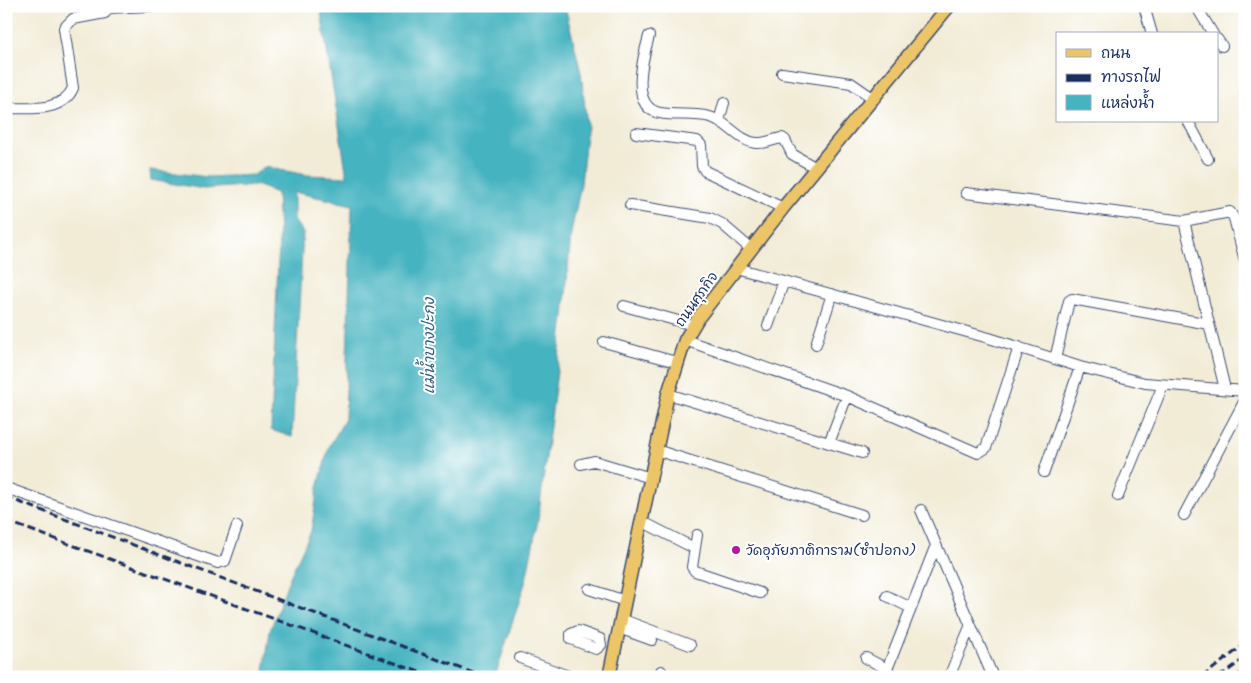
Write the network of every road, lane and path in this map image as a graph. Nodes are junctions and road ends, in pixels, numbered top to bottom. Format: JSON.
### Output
{"nodes":[{"id":1,"x":150,"y":6,"type":"edge"},
{"id":2,"x":949,"y":6,"type":"edge"},
{"id":3,"x":1144,"y":6,"type":"edge"},
{"id":4,"x":1196,"y":6,"type":"edge"},
{"id":5,"x":109,"y":7,"type":"edge"},
{"id":6,"x":1151,"y":32,"type":"edge"},
{"id":7,"x":1212,"y":32,"type":"edge"},
{"id":8,"x":649,"y":36,"type":"dead end"},
{"id":9,"x":782,"y":72,"type":"dead end"},
{"id":10,"x":874,"y":98,"type":"junction"},
{"id":11,"x":724,"y":102,"type":"dead end"},
{"id":12,"x":6,"y":108,"type":"edge"},
{"id":13,"x":719,"y":121,"type":"junction"},
{"id":14,"x":1189,"y":122,"type":"edge"},
{"id":15,"x":636,"y":133,"type":"dead end"},
{"id":16,"x":1208,"y":159,"type":"dead end"},
{"id":17,"x":816,"y":168,"type":"junction"},
{"id":18,"x":966,"y":193,"type":"dead end"},
{"id":19,"x":630,"y":204,"type":"dead end"},
{"id":20,"x":783,"y":208,"type":"junction"},
{"id":21,"x":1184,"y":221,"type":"junction"},
{"id":22,"x":751,"y":249,"type":"junction"},
{"id":23,"x":1245,"y":261,"type":"edge"},
{"id":24,"x":736,"y":268,"type":"junction"},
{"id":25,"x":784,"y":281,"type":"junction"},
{"id":26,"x":832,"y":294,"type":"junction"},
{"id":27,"x":624,"y":306,"type":"dead end"},
{"id":28,"x":1209,"y":324,"type":"junction"},
{"id":29,"x":693,"y":325,"type":"junction"},
{"id":30,"x":768,"y":326,"type":"dead end"},
{"id":31,"x":685,"y":340,"type":"junction"},
{"id":32,"x":604,"y":342,"type":"dead end"},
{"id":33,"x":816,"y":344,"type":"dead end"},
{"id":34,"x":1019,"y":346,"type":"junction"},
{"id":35,"x":1055,"y":359,"type":"junction"},
{"id":36,"x":676,"y":362,"type":"junction"},
{"id":37,"x":1080,"y":367,"type":"junction"},
{"id":38,"x":1163,"y":385,"type":"junction"},
{"id":39,"x":1225,"y":389,"type":"junction"},
{"id":40,"x":1245,"y":392,"type":"edge"},
{"id":41,"x":668,"y":394,"type":"junction"},
{"id":42,"x":847,"y":396,"type":"junction"},
{"id":43,"x":1245,"y":400,"type":"edge"},
{"id":44,"x":829,"y":443,"type":"junction"},
{"id":45,"x":656,"y":450,"type":"junction"},
{"id":46,"x":862,"y":453,"type":"dead end"},
{"id":47,"x":581,"y":464,"type":"dead end"},
{"id":48,"x":1044,"y":472,"type":"dead end"},
{"id":49,"x":651,"y":478,"type":"junction"},
{"id":50,"x":6,"y":488,"type":"edge"},
{"id":51,"x":1118,"y":496,"type":"dead end"},
{"id":52,"x":921,"y":510,"type":"dead end"},
{"id":53,"x":862,"y":515,"type":"dead end"},
{"id":54,"x":1184,"y":515,"type":"dead end"},
{"id":55,"x":642,"y":521,"type":"junction"},
{"id":56,"x":237,"y":526,"type":"dead end"},
{"id":57,"x":697,"y":535,"type":"dead end"},
{"id":58,"x":936,"y":545,"type":"junction"},
{"id":59,"x":694,"y":548,"type":"junction"},
{"id":60,"x":589,"y":589,"type":"dead end"},
{"id":61,"x":760,"y":593,"type":"dead end"},
{"id":62,"x":887,"y":596,"type":"dead end"},
{"id":63,"x":625,"y":601,"type":"junction"},
{"id":64,"x":911,"y":608,"type":"junction"},
{"id":65,"x":620,"y":623,"type":"junction"},
{"id":66,"x":970,"y":627,"type":"junction"},
{"id":67,"x":652,"y":640,"type":"dead end"},
{"id":68,"x":690,"y":644,"type":"dead end"},
{"id":69,"x":601,"y":645,"type":"dead end"},
{"id":70,"x":614,"y":650,"type":"junction"},
{"id":71,"x":520,"y":658,"type":"dead end"},
{"id":72,"x":866,"y":658,"type":"dead end"},
{"id":73,"x":885,"y":673,"type":"edge"},
{"id":74,"x":571,"y":677,"type":"edge"},
{"id":75,"x":609,"y":677,"type":"edge"},
{"id":76,"x":949,"y":677,"type":"edge"},
{"id":77,"x":993,"y":677,"type":"edge"}],
"edges":[{"from":1,"to":5,"type":"street"},
{"from":2,"to":10,"type":"main road","name":"ถนนศุภกิจ"},
{"from":3,"to":6,"type":"street"},
{"from":4,"to":7,"type":"street"},
{"from":5,"to":12,"type":"street"},
{"from":8,"to":13,"type":"street"},
{"from":9,"to":10,"type":"street"},
{"from":10,"to":17,"type":"main road","name":"ถนนศุภกิจ"},
{"from":11,"to":13,"type":"street"},
{"from":13,"to":17,"type":"street"},
{"from":14,"to":16,"type":"street"},
{"from":15,"to":20,"type":"street"},
{"from":17,"to":20,"type":"main road","name":"ถนนศุภกิจ"},
{"from":18,"to":21,"type":"street"},
{"from":19,"to":22,"type":"street"},
{"from":20,"to":22,"type":"main road","name":"ถนนศุภกิจ"},
{"from":21,"to":23,"type":"street"},
{"from":21,"to":28,"type":"street"},
{"from":22,"to":24,"type":"main road","name":"ถนนศุภกิจ"},
{"from":24,"to":25,"type":"street"},
{"from":24,"to":29,"type":"main road","name":"ถนนศุภกิจ"},
{"from":25,"to":26,"type":"street"},
{"from":25,"to":30,"type":"street"},
{"from":26,"to":33,"type":"street"},
{"from":26,"to":34,"type":"street"},
{"from":27,"to":29,"type":"street"},
{"from":28,"to":35,"type":"street"},
{"from":28,"to":39,"type":"street"},
{"from":29,"to":31,"type":"main road","name":"ถนนศุภกิจ"},
{"from":31,"to":36,"type":"main road","name":"ถนนศุภกิจ"},
{"from":31,"to":42,"type":"street"},
{"from":32,"to":36,"type":"street"},
{"from":34,"to":35,"type":"street"},
{"from":34,"to":42,"type":"street"},
{"from":35,"to":37,"type":"street"},
{"from":36,"to":41,"type":"main road","name":"ถนนศุภกิจ"},
{"from":37,"to":38,"type":"street"},
{"from":37,"to":48,"type":"street"},
{"from":38,"to":39,"type":"street"},
{"from":38,"to":51,"type":"street"},
{"from":39,"to":40,"type":"street"},
{"from":41,"to":44,"type":"street"},
{"from":41,"to":45,"type":"main road","name":"ถนนศุภกิจ"},
{"from":42,"to":44,"type":"street"},
{"from":43,"to":54,"type":"street"},
{"from":44,"to":46,"type":"street"},
{"from":45,"to":49,"type":"main road","name":"ถนนศุภกิจ"},
{"from":45,"to":53,"type":"street"},
{"from":47,"to":49,"type":"street"},
{"from":49,"to":55,"type":"main road","name":"ถนนศุภกิจ"},
{"from":50,"to":56,"type":"street"},
{"from":52,"to":58,"type":"street"},
{"from":55,"to":59,"type":"street"},
{"from":55,"to":63,"type":"main road","name":"ถนนศุภกิจ"},
{"from":57,"to":59,"type":"street"},
{"from":58,"to":64,"type":"street"},
{"from":58,"to":66,"type":"street"},
{"from":59,"to":61,"type":"street"},
{"from":60,"to":63,"type":"street"},
{"from":62,"to":64,"type":"street"},
{"from":63,"to":65,"type":"main road","name":"ถนนศุภกิจ"},
{"from":64,"to":73,"type":"street"},
{"from":65,"to":67,"type":"street"},
{"from":65,"to":68,"type":"street"},
{"from":65,"to":70,"type":"main road","name":"ถนนศุภกิจ"},
{"from":66,"to":76,"type":"street"},
{"from":66,"to":77,"type":"street"},
{"from":69,"to":70,"type":"street"},
{"from":70,"to":75,"type":"main road","name":"ถนนศุภกิจ"},
{"from":71,"to":74,"type":"street"},
{"from":72,"to":73,"type":"street"}]}
